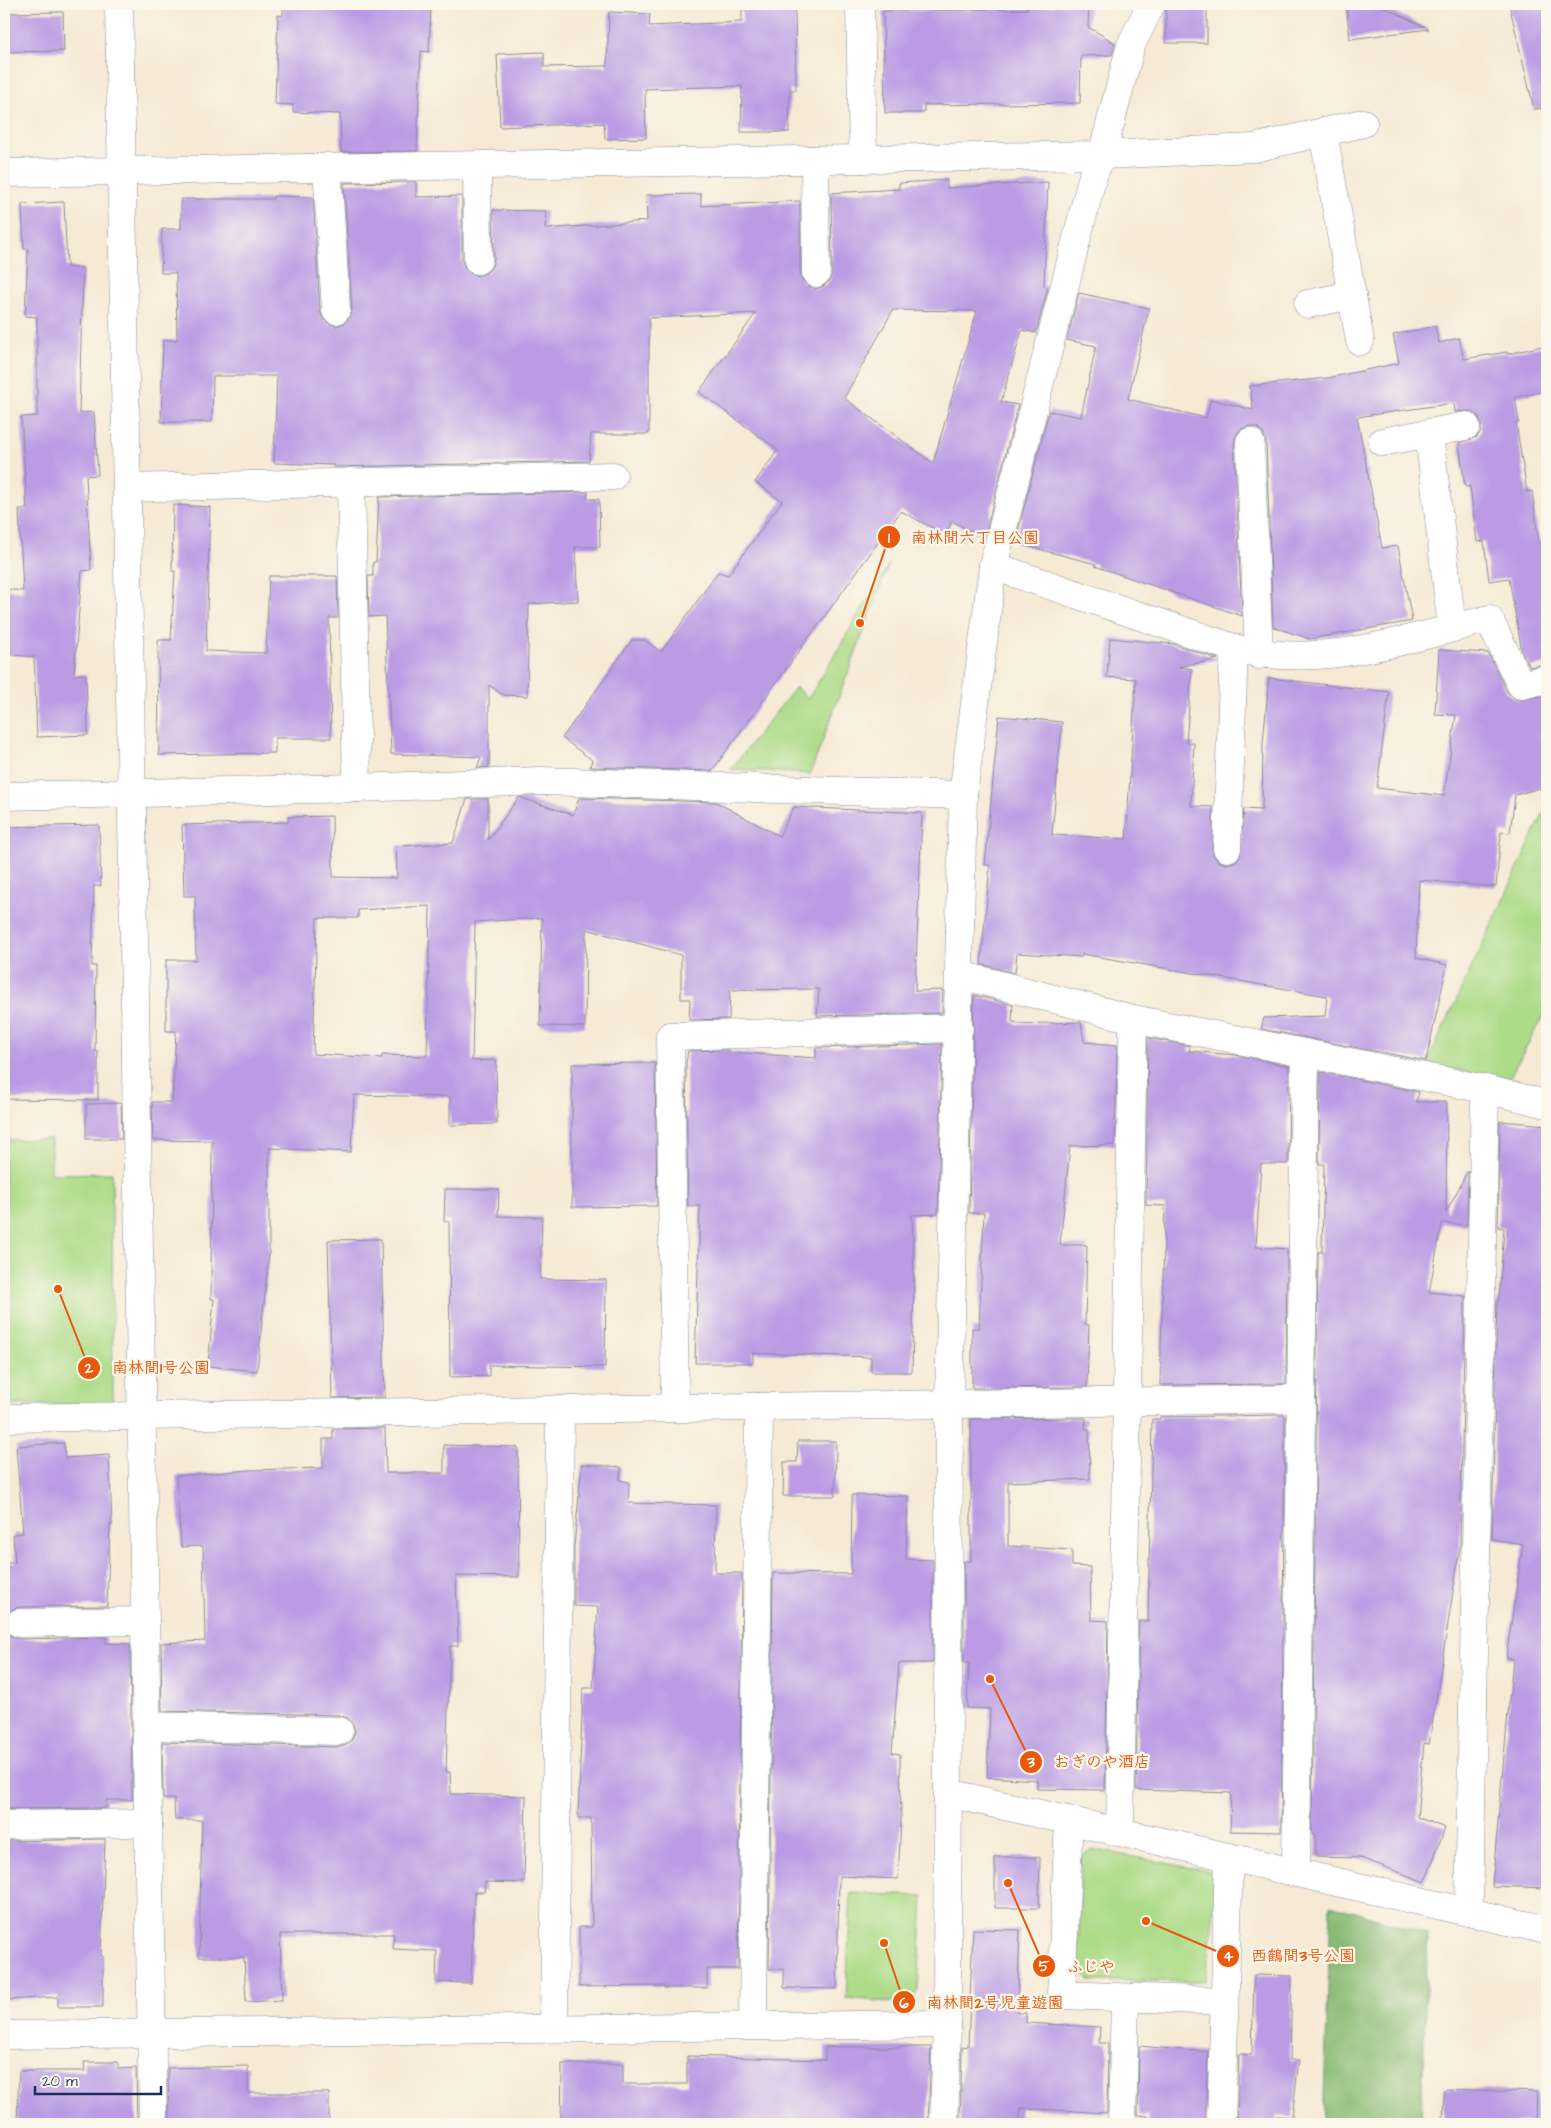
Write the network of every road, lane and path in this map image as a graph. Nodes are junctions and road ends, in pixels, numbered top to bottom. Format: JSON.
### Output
{"nodes":[{"id":1,"x":119,"y":4,"type":"edge"},
{"id":2,"x":860,"y":4,"type":"edge"},
{"id":3,"x":1151,"y":4,"type":"edge"},
{"id":4,"x":1362,"y":123,"type":"dead end"},
{"id":5,"x":1323,"y":132,"type":"junction"},
{"id":6,"x":1102,"y":155,"type":"junction"},
{"id":7,"x":863,"y":158,"type":"junction"},
{"id":8,"x":815,"y":160,"type":"junction"},
{"id":9,"x":477,"y":165,"type":"junction"},
{"id":10,"x":327,"y":167,"type":"junction"},
{"id":11,"x":122,"y":171,"type":"junction"},
{"id":12,"x":4,"y":173,"type":"edge"},
{"id":13,"x":478,"y":260,"type":"dead end"},
{"id":14,"x":816,"y":273,"type":"dead end"},
{"id":15,"x":1352,"y":295,"type":"junction"},
{"id":16,"x":1308,"y":304,"type":"dead end"},
{"id":17,"x":336,"y":310,"type":"dead end"},
{"id":18,"x":1360,"y":341,"type":"dead end"},
{"id":19,"x":1466,"y":426,"type":"dead end"},
{"id":20,"x":1429,"y":434,"type":"junction"},
{"id":21,"x":1250,"y":442,"type":"dead end"},
{"id":22,"x":1382,"y":442,"type":"dead end"},
{"id":23,"x":613,"y":476,"type":"dead end"},
{"id":24,"x":351,"y":482,"type":"junction"},
{"id":25,"x":126,"y":488,"type":"junction"},
{"id":26,"x":993,"y":566,"type":"junction"},
{"id":27,"x":1452,"y":628,"type":"junction"},
{"id":28,"x":1247,"y":652,"type":"junction"},
{"id":29,"x":1547,"y":679,"type":"edge"},
{"id":30,"x":357,"y":788,"type":"junction"},
{"id":31,"x":132,"y":794,"type":"junction"},
{"id":32,"x":963,"y":795,"type":"junction"},
{"id":33,"x":4,"y":796,"type":"edge"},
{"id":34,"x":1227,"y":848,"type":"dead end"},
{"id":35,"x":960,"y":975,"type":"junction"},
{"id":36,"x":1134,"y":1019,"type":"junction"},
{"id":37,"x":959,"y":1028,"type":"junction"},
{"id":38,"x":1305,"y":1053,"type":"junction"},
{"id":39,"x":1485,"y":1088,"type":"junction"},
{"id":40,"x":1547,"y":1104,"type":"edge"},
{"id":41,"x":1301,"y":1399,"type":"junction"},
{"id":42,"x":1126,"y":1402,"type":"junction"},
{"id":43,"x":949,"y":1404,"type":"junction"},
{"id":44,"x":759,"y":1407,"type":"junction"},
{"id":45,"x":675,"y":1408,"type":"junction"},
{"id":46,"x":560,"y":1410,"type":"junction"},
{"id":47,"x":142,"y":1416,"type":"junction"},
{"id":48,"x":4,"y":1418,"type":"edge"},
{"id":49,"x":145,"y":1621,"type":"junction"},
{"id":50,"x":19,"y":1623,"type":"dead end"},
{"id":51,"x":147,"y":1726,"type":"junction"},
{"id":52,"x":339,"y":1731,"type":"dead end"},
{"id":53,"x":948,"y":1793,"type":"junction"},
{"id":54,"x":1069,"y":1820,"type":"junction"},
{"id":55,"x":148,"y":1823,"type":"junction"},
{"id":56,"x":4,"y":1825,"type":"edge"},
{"id":57,"x":1120,"y":1832,"type":"junction"},
{"id":58,"x":1229,"y":1857,"type":"junction"},
{"id":59,"x":1296,"y":1873,"type":"junction"},
{"id":60,"x":1469,"y":1912,"type":"junction"},
{"id":61,"x":1547,"y":1930,"type":"edge"},
{"id":62,"x":1125,"y":1998,"type":"junction"},
{"id":63,"x":1225,"y":2001,"type":"junction"},
{"id":64,"x":947,"y":2024,"type":"junction"},
{"id":65,"x":753,"y":2026,"type":"junction"},
{"id":66,"x":554,"y":2028,"type":"junction"},
{"id":67,"x":151,"y":2033,"type":"junction"},
{"id":68,"x":4,"y":2035,"type":"edge"},
{"id":69,"x":153,"y":2124,"type":"edge"},
{"id":70,"x":944,"y":2124,"type":"edge"},
{"id":71,"x":1122,"y":2124,"type":"edge"},
{"id":72,"x":1221,"y":2124,"type":"edge"}],
"edges":[{"from":1,"to":11,"type":"street"},
{"from":2,"to":7,"type":"street"},
{"from":3,"to":6,"type":"street"},
{"from":4,"to":5,"type":"street"},
{"from":5,"to":6,"type":"street"},
{"from":5,"to":15,"type":"street"},
{"from":6,"to":7,"type":"street"},
{"from":6,"to":26,"type":"street"},
{"from":7,"to":8,"type":"street"},
{"from":8,"to":9,"type":"street"},
{"from":8,"to":14,"type":"street"},
{"from":9,"to":10,"type":"street"},
{"from":9,"to":13,"type":"street"},
{"from":10,"to":11,"type":"street"},
{"from":10,"to":17,"type":"street"},
{"from":11,"to":12,"type":"street"},
{"from":11,"to":25,"type":"street"},
{"from":15,"to":16,"type":"street"},
{"from":15,"to":18,"type":"street"},
{"from":19,"to":20,"type":"street"},
{"from":20,"to":22,"type":"street"},
{"from":20,"to":27,"type":"street"},
{"from":21,"to":28,"type":"street"},
{"from":23,"to":24,"type":"street"},
{"from":24,"to":25,"type":"street"},
{"from":24,"to":30,"type":"street"},
{"from":25,"to":31,"type":"street"},
{"from":26,"to":28,"type":"street"},
{"from":26,"to":32,"type":"street"},
{"from":27,"to":28,"type":"street"},
{"from":27,"to":29,"type":"street"},
{"from":28,"to":34,"type":"street"},
{"from":30,"to":31,"type":"street"},
{"from":30,"to":32,"type":"street"},
{"from":31,"to":33,"type":"street"},
{"from":31,"to":47,"type":"street"},
{"from":32,"to":35,"type":"street"},
{"from":35,"to":36,"type":"street"},
{"from":35,"to":37,"type":"street"},
{"from":36,"to":38,"type":"street"},
{"from":36,"to":42,"type":"street"},
{"from":37,"to":43,"type":"street"},
{"from":37,"to":45,"type":"street"},
{"from":38,"to":39,"type":"street"},
{"from":38,"to":41,"type":"street"},
{"from":39,"to":40,"type":"street"},
{"from":39,"to":60,"type":"street"},
{"from":41,"to":42,"type":"street"},
{"from":41,"to":59,"type":"street"},
{"from":42,"to":43,"type":"street"},
{"from":42,"to":57,"type":"street"},
{"from":43,"to":44,"type":"street"},
{"from":43,"to":53,"type":"street"},
{"from":44,"to":45,"type":"street"},
{"from":44,"to":65,"type":"street"},
{"from":45,"to":46,"type":"street"},
{"from":46,"to":47,"type":"street"},
{"from":46,"to":66,"type":"street"},
{"from":47,"to":48,"type":"street"},
{"from":47,"to":49,"type":"street"},
{"from":49,"to":50,"type":"street"},
{"from":49,"to":51,"type":"street"},
{"from":51,"to":52,"type":"street"},
{"from":51,"to":55,"type":"street"},
{"from":53,"to":54,"type":"street"},
{"from":53,"to":64,"type":"street"},
{"from":54,"to":57,"type":"street"},
{"from":54,"to":62,"type":"street"},
{"from":55,"to":56,"type":"street"},
{"from":55,"to":67,"type":"street"},
{"from":57,"to":58,"type":"street"},
{"from":58,"to":59,"type":"street"},
{"from":58,"to":63,"type":"street"},
{"from":59,"to":60,"type":"street"},
{"from":60,"to":61,"type":"street"},
{"from":62,"to":63,"type":"street"},
{"from":62,"to":71,"type":"street"},
{"from":63,"to":72,"type":"street"},
{"from":64,"to":65,"type":"street"},
{"from":64,"to":70,"type":"street"},
{"from":65,"to":66,"type":"street"},
{"from":66,"to":67,"type":"street"},
{"from":67,"to":68,"type":"street"},
{"from":67,"to":69,"type":"street"}]}
